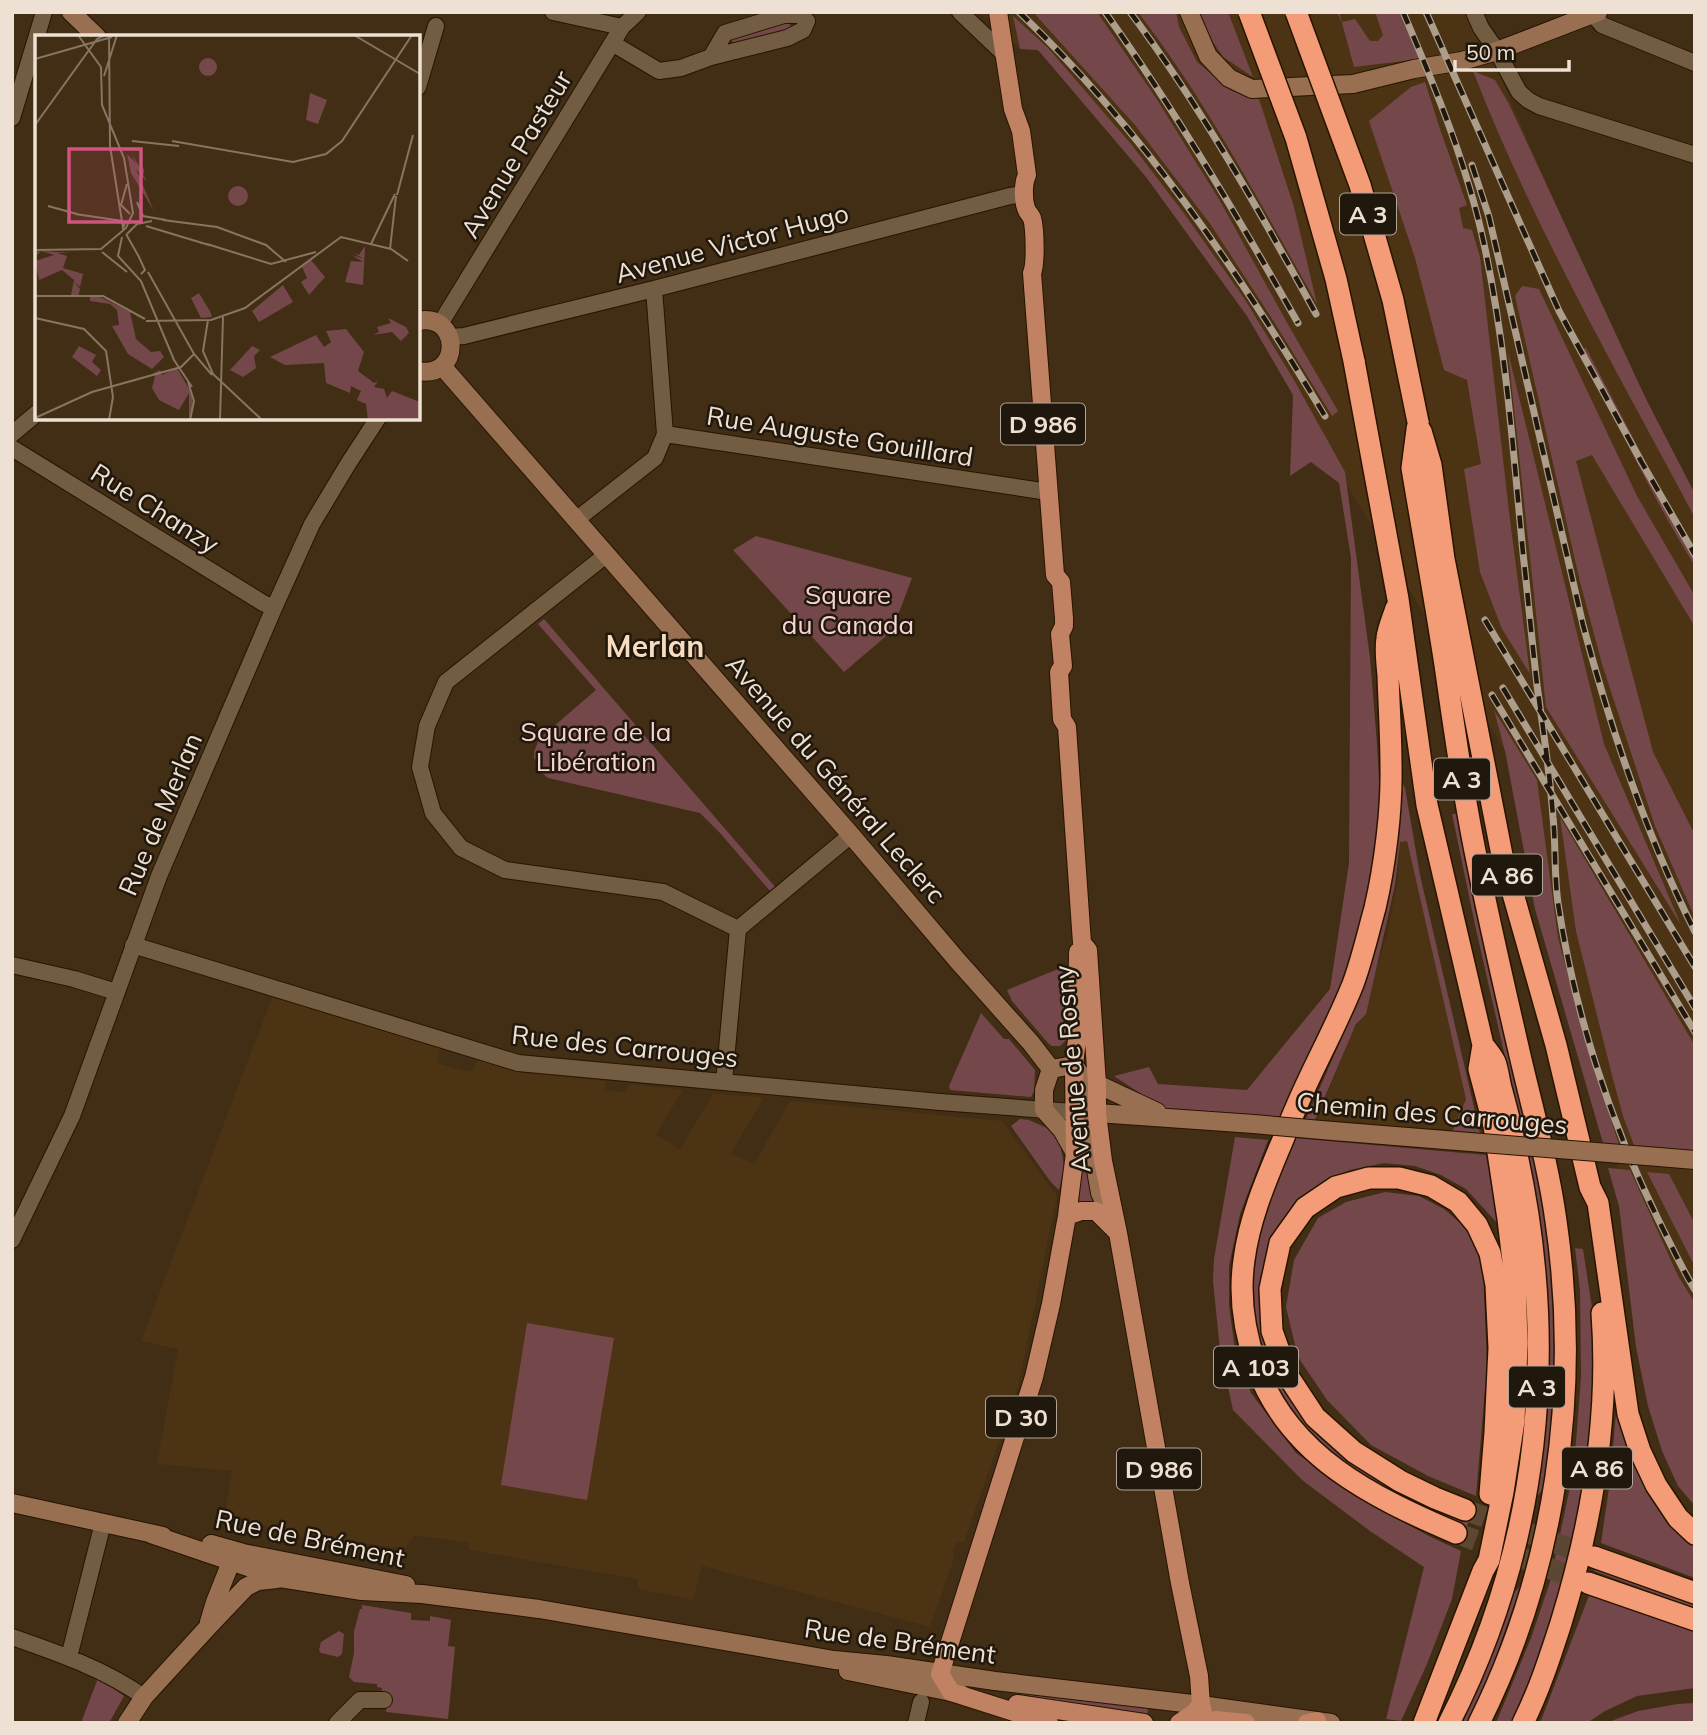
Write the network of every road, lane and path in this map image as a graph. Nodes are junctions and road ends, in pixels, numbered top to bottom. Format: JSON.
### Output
{"nodes":[{"id":1,"x":44,"y":12,"type":"edge"},
{"id":2,"x":71,"y":12,"type":"edge"},
{"id":3,"x":553,"y":12,"type":"edge"},
{"id":4,"x":638,"y":12,"type":"edge"},
{"id":5,"x":960,"y":12,"type":"edge"},
{"id":6,"x":1189,"y":12,"type":"edge"},
{"id":7,"x":1249,"y":12,"type":"edge"},
{"id":8,"x":1296,"y":12,"type":"edge"},
{"id":9,"x":1474,"y":12,"type":"edge"},
{"id":10,"x":1596,"y":13,"type":"edge"},
{"id":11,"x":999,"y":15,"type":"edge"},
{"id":12,"x":436,"y":26,"type":"dead end"},
{"id":13,"x":622,"y":27,"type":"junction"},
{"id":14,"x":37,"y":35,"type":"edge"},
{"id":15,"x":95,"y":35,"type":"edge"},
{"id":16,"x":35,"y":42,"type":"edge"},
{"id":17,"x":612,"y":43,"type":"junction"},
{"id":18,"x":1497,"y":51,"type":"junction"},
{"id":19,"x":1003,"y":53,"type":"junction"},
{"id":20,"x":711,"y":57,"type":"junction"},
{"id":21,"x":1695,"y":63,"type":"edge"},
{"id":22,"x":420,"y":80,"type":"edge"},
{"id":23,"x":12,"y":118,"type":"edge"},
{"id":24,"x":1695,"y":155,"type":"edge"},
{"id":25,"x":1025,"y":195,"type":"junction"},
{"id":26,"x":654,"y":289,"type":"junction"},
{"id":27,"x":420,"y":321,"type":"edge"},
{"id":28,"x":445,"y":331,"type":"junction"},
{"id":29,"x":442,"y":366,"type":"junction"},
{"id":30,"x":420,"y":372,"type":"edge"},
{"id":31,"x":35,"y":415,"type":"edge"},
{"id":32,"x":377,"y":420,"type":"edge"},
{"id":33,"x":1418,"y":422,"type":"junction"},
{"id":34,"x":12,"y":434,"type":"edge"},
{"id":35,"x":665,"y":434,"type":"junction"},
{"id":36,"x":12,"y":448,"type":"edge"},
{"id":37,"x":1048,"y":492,"type":"junction"},
{"id":38,"x":576,"y":520,"type":"junction"},
{"id":39,"x":606,"y":555,"type":"junction"},
{"id":40,"x":1398,"y":599,"type":"junction"},
{"id":41,"x":274,"y":608,"type":"junction"},
{"id":42,"x":851,"y":835,"type":"junction"},
{"id":43,"x":738,"y":929,"type":"junction"},
{"id":44,"x":1082,"y":943,"type":"junction"},
{"id":45,"x":132,"y":945,"type":"junction"},
{"id":46,"x":12,"y":965,"type":"edge"},
{"id":47,"x":116,"y":992,"type":"junction"},
{"id":48,"x":1483,"y":1045,"type":"junction"},
{"id":49,"x":1095,"y":1060,"type":"joint"},
{"id":50,"x":1051,"y":1069,"type":"junction"},
{"id":51,"x":1082,"y":1080,"type":"junction"},
{"id":52,"x":724,"y":1083,"type":"junction"},
{"id":53,"x":1044,"y":1110,"type":"junction"},
{"id":54,"x":1086,"y":1113,"type":"junction"},
{"id":55,"x":1166,"y":1117,"type":"junction"},
{"id":56,"x":1074,"y":1153,"type":"junction"},
{"id":57,"x":1695,"y":1160,"type":"edge"},
{"id":58,"x":1590,"y":1187,"type":"junction"},
{"id":59,"x":1067,"y":1216,"type":"junction"},
{"id":60,"x":1118,"y":1233,"type":"junction"},
{"id":61,"x":12,"y":1240,"type":"edge"},
{"id":62,"x":12,"y":1503,"type":"edge"},
{"id":63,"x":1465,"y":1510,"type":"tunnel mouth"},
{"id":64,"x":103,"y":1523,"type":"junction"},
{"id":65,"x":1456,"y":1533,"type":"tunnel mouth"},
{"id":66,"x":151,"y":1534,"type":"junction"},
{"id":67,"x":1695,"y":1534,"type":"edge"},
{"id":68,"x":1594,"y":1557,"type":"tunnel mouth"},
{"id":69,"x":236,"y":1560,"type":"junction"},
{"id":70,"x":1483,"y":1572,"type":"junction"},
{"id":71,"x":279,"y":1578,"type":"junction"},
{"id":72,"x":1588,"y":1583,"type":"tunnel mouth"},
{"id":73,"x":246,"y":1587,"type":"junction"},
{"id":74,"x":1695,"y":1593,"type":"edge"},
{"id":75,"x":456,"y":1598,"type":"junction"},
{"id":76,"x":594,"y":1618,"type":"junction"},
{"id":77,"x":1695,"y":1620,"type":"edge"},
{"id":78,"x":209,"y":1626,"type":"junction"},
{"id":79,"x":12,"y":1637,"type":"edge"},
{"id":80,"x":69,"y":1657,"type":"junction"},
{"id":81,"x":940,"y":1674,"type":"junction"},
{"id":82,"x":951,"y":1692,"type":"junction"},
{"id":83,"x":144,"y":1697,"type":"junction"},
{"id":84,"x":384,"y":1700,"type":"dead end"},
{"id":85,"x":999,"y":1701,"type":"junction"},
{"id":86,"x":921,"y":1702,"type":"dead end"},
{"id":87,"x":1203,"y":1717,"type":"edge"},
{"id":88,"x":128,"y":1722,"type":"edge"},
{"id":89,"x":1318,"y":1722,"type":"edge"},
{"id":90,"x":337,"y":1723,"type":"edge"},
{"id":91,"x":916,"y":1723,"type":"edge"},
{"id":92,"x":1049,"y":1723,"type":"edge"},
{"id":93,"x":1116,"y":1723,"type":"edge"},
{"id":94,"x":1144,"y":1723,"type":"edge"},
{"id":95,"x":1179,"y":1723,"type":"edge"},
{"id":96,"x":1246,"y":1723,"type":"edge"},
{"id":97,"x":1424,"y":1723,"type":"edge"},
{"id":98,"x":1449,"y":1723,"type":"edge"},
{"id":99,"x":1479,"y":1723,"type":"edge"},
{"id":100,"x":1523,"y":1723,"type":"edge"}],
"edges":[{"from":1,"to":14,"type":"street"},
{"from":2,"to":15,"type":"street"},
{"from":3,"to":13,"type":"street"},
{"from":4,"to":13,"type":"street","name":"Avenue Pasteur"},
{"from":5,"to":19,"type":"street"},
{"from":6,"to":18,"type":"street"},
{"from":7,"to":40,"type":"highway","number":"A 3","bridge":true},
{"from":8,"to":33,"type":"highway","number":"A 3","bridge":true},
{"from":9,"to":18,"type":"street"},
{"from":10,"to":18,"type":"street"},
{"from":10,"to":21,"type":"street"},
{"from":11,"to":19,"type":"main road","name":"Avenue de Rosny","number":"D 986"},
{"from":12,"to":22,"type":"street"},
{"from":13,"to":17,"type":"street","name":"Avenue Pasteur"},
{"from":16,"to":23,"type":"street"},
{"from":17,"to":20,"type":"street"},
{"from":17,"to":28,"type":"street","name":"Avenue Pasteur"},
{"from":18,"to":24,"type":"street"},
{"from":19,"to":25,"type":"main road","name":"Avenue de Rosny","number":"D 986"},
{"from":20,"to":20,"type":"street"},
{"from":25,"to":26,"type":"street","name":"Avenue Victor Hugo"},
{"from":25,"to":37,"type":"main road","name":"Avenue de Rosny","number":"D 986"},
{"from":26,"to":28,"type":"street","name":"Avenue Victor Hugo"},
{"from":26,"to":35,"type":"street"},
{"from":27,"to":28,"type":"street"},
{"from":28,"to":29,"type":"street"},
{"from":29,"to":30,"type":"street"},
{"from":29,"to":38,"type":"street","name":"Avenue du Général Leclerc"},
{"from":31,"to":34,"type":"street"},
{"from":32,"to":41,"type":"street","name":"Rue de Merlan"},
{"from":33,"to":58,"type":"highway","number":"A 86"},
{"from":33,"to":99,"type":"highway","number":"A 3"},
{"from":35,"to":37,"type":"street","name":"Rue Auguste Gouillard"},
{"from":35,"to":38,"type":"street"},
{"from":36,"to":41,"type":"street","name":"Rue Chanzy"},
{"from":37,"to":44,"type":"main road","name":"Avenue de Rosny","number":"D 986"},
{"from":38,"to":39,"type":"street","name":"Avenue du Général Leclerc"},
{"from":39,"to":42,"type":"street","name":"Avenue du Général Leclerc"},
{"from":39,"to":43,"type":"street"},
{"from":40,"to":48,"type":"highway","number":"A 3"},
{"from":40,"to":65,"type":"highway","number":"A 103"},
{"from":41,"to":45,"type":"street","name":"Rue de Merlan"},
{"from":42,"to":43,"type":"street"},
{"from":42,"to":50,"type":"street","name":"Avenue du Général Leclerc"},
{"from":43,"to":52,"type":"street"},
{"from":44,"to":49,"type":"main road","name":"Avenue de Rosny","number":"D 986"},
{"from":44,"to":51,"type":"main road","name":"Avenue de Rosny","number":"D 986"},
{"from":45,"to":47,"type":"street","name":"Rue de Merlan"},
{"from":45,"to":52,"type":"street","name":"Rue des Carrouges"},
{"from":46,"to":47,"type":"street"},
{"from":47,"to":61,"type":"street","name":"Rue de Merlan"},
{"from":48,"to":70,"type":"highway"},
{"from":48,"to":98,"type":"highway","number":"A 3"},
{"from":49,"to":51,"type":"street"},
{"from":50,"to":51,"type":"street","name":"Avenue de Rosny"},
{"from":50,"to":53,"type":"street"},
{"from":51,"to":54,"type":"main road","name":"Avenue de Rosny","number":"D 986"},
{"from":51,"to":55,"type":"street","name":"Chemin des Carrouges"},
{"from":52,"to":53,"type":"street","name":"Rue des Carrouges"},
{"from":53,"to":54,"type":"street","name":"Rue des Carrouges"},
{"from":53,"to":56,"type":"street"},
{"from":54,"to":55,"type":"street","name":"Chemin des Carrouges"},
{"from":54,"to":56,"type":"main road","number":"D 30"},
{"from":54,"to":60,"type":"main road","name":"Avenue de Rosny","number":"D 986"},
{"from":55,"to":57,"type":"street","name":"Chemin des Carrouges","bridge":true},
{"from":56,"to":59,"type":"main road","number":"D 30"},
{"from":58,"to":67,"type":"highway"},
{"from":58,"to":100,"type":"highway","number":"A 86"},
{"from":59,"to":60,"type":"main road"},
{"from":59,"to":81,"type":"main road","number":"D 30"},
{"from":60,"to":87,"type":"main road","name":"Avenue de Rosny","number":"D 986"},
{"from":62,"to":64,"type":"street","name":"Rue de Brément"},
{"from":63,"to":70,"type":"highway","number":"A 103"},
{"from":64,"to":66,"type":"street","name":"Rue de Brément"},
{"from":64,"to":80,"type":"street"},
{"from":66,"to":69,"type":"street","name":"Rue de Brément"},
{"from":66,"to":69,"type":"street","name":"Rue de Brément"},
{"from":68,"to":74,"type":"highway"},
{"from":69,"to":71,"type":"street","name":"Rue de Brément"},
{"from":69,"to":73,"type":"street"},
{"from":69,"to":75,"type":"street","name":"Rue de Brément"},
{"from":69,"to":78,"type":"street"},
{"from":70,"to":97,"type":"highway"},
{"from":71,"to":73,"type":"street"},
{"from":71,"to":75,"type":"street","name":"Rue de Brément"},
{"from":72,"to":77,"type":"highway"},
{"from":73,"to":78,"type":"street"},
{"from":75,"to":76,"type":"street","name":"Rue de Brément"},
{"from":76,"to":81,"type":"street","name":"Rue de Brément"},
{"from":76,"to":82,"type":"street","name":"Rue de Brément"},
{"from":78,"to":83,"type":"street"},
{"from":79,"to":80,"type":"street"},
{"from":80,"to":83,"type":"street"},
{"from":81,"to":82,"type":"main road"},
{"from":81,"to":87,"type":"street","name":"Rue de Brément"},
{"from":82,"to":85,"type":"street","name":"Rue de Brément"},
{"from":82,"to":92,"type":"main road","name":"Rue de Brément"},
{"from":83,"to":88,"type":"street"},
{"from":84,"to":90,"type":"street"},
{"from":85,"to":93,"type":"street","name":"Rue de Brément"},
{"from":85,"to":94,"type":"main road"},
{"from":86,"to":91,"type":"street"},
{"from":87,"to":89,"type":"street","name":"Rue de Brément"},
{"from":87,"to":95,"type":"main road"},
{"from":87,"to":96,"type":"main road"}]}
